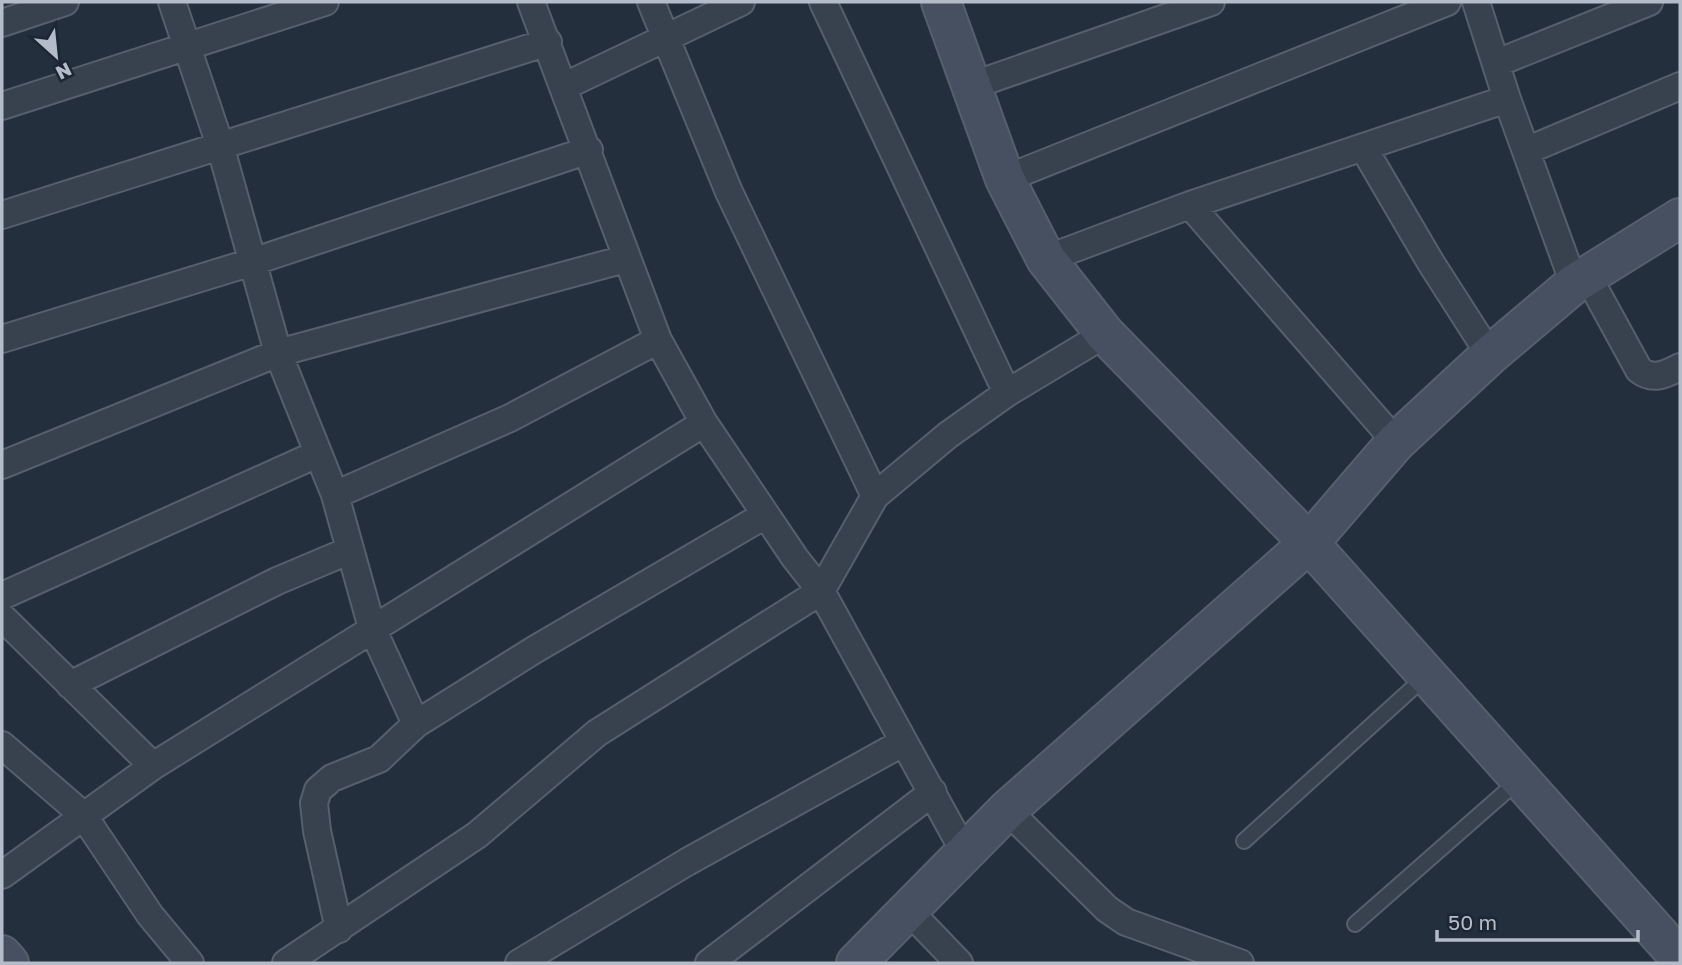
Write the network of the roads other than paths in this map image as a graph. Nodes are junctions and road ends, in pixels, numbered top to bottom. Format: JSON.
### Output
{"nodes":[{"id":1,"x":65,"y":2,"type":"edge"},
{"id":2,"x":172,"y":2,"type":"edge"},
{"id":3,"x":325,"y":2,"type":"edge"},
{"id":4,"x":531,"y":2,"type":"edge"},
{"id":5,"x":651,"y":2,"type":"edge"},
{"id":6,"x":741,"y":2,"type":"edge"},
{"id":7,"x":823,"y":2,"type":"edge"},
{"id":8,"x":941,"y":2,"type":"edge"},
{"id":9,"x":1211,"y":2,"type":"edge"},
{"id":10,"x":1447,"y":2,"type":"edge"},
{"id":11,"x":1476,"y":2,"type":"edge"},
{"id":12,"x":1649,"y":2,"type":"edge"},
{"id":13,"x":2,"y":23,"type":"edge"},
{"id":14,"x":667,"y":37,"type":"junction"},
{"id":15,"x":548,"y":43,"type":"junction"},
{"id":16,"x":187,"y":47,"type":"junction"},
{"id":17,"x":1497,"y":62,"type":"junction"},
{"id":18,"x":565,"y":86,"type":"junction"},
{"id":19,"x":971,"y":86,"type":"junction"},
{"id":20,"x":1680,"y":86,"type":"edge"},
{"id":21,"x":1507,"y":99,"type":"junction"},
{"id":22,"x":2,"y":106,"type":"edge"},
{"id":23,"x":220,"y":145,"type":"junction"},
{"id":24,"x":1363,"y":147,"type":"junction"},
{"id":25,"x":589,"y":150,"type":"junction"},
{"id":26,"x":1526,"y":151,"type":"junction"},
{"id":27,"x":1005,"y":179,"type":"junction"},
{"id":28,"x":1190,"y":205,"type":"junction"},
{"id":29,"x":2,"y":215,"type":"edge"},
{"id":30,"x":1680,"y":218,"type":"edge"},
{"id":31,"x":625,"y":259,"type":"junction"},
{"id":32,"x":1046,"y":259,"type":"junction"},
{"id":33,"x":252,"y":262,"type":"junction"},
{"id":34,"x":1581,"y":280,"type":"junction"},
{"id":35,"x":1105,"y":334,"type":"junction"},
{"id":36,"x":2,"y":339,"type":"edge"},
{"id":37,"x":658,"y":340,"type":"junction"},
{"id":38,"x":278,"y":353,"type":"junction"},
{"id":39,"x":1490,"y":355,"type":"junction"},
{"id":40,"x":1680,"y":367,"type":"edge"},
{"id":41,"x":1007,"y":393,"type":"junction"},
{"id":42,"x":704,"y":423,"type":"junction"},
{"id":43,"x":1396,"y":442,"type":"junction"},
{"id":44,"x":317,"y":454,"type":"junction"},
{"id":45,"x":2,"y":465,"type":"edge"},
{"id":46,"x":335,"y":495,"type":"junction"},
{"id":47,"x":875,"y":496,"type":"junction"},
{"id":48,"x":765,"y":515,"type":"junction"},
{"id":49,"x":1309,"y":543,"type":"junction"},
{"id":50,"x":348,"y":551,"type":"junction"},
{"id":51,"x":821,"y":592,"type":"junction"},
{"id":52,"x":2,"y":597,"type":"edge"},
{"id":53,"x":2,"y":617,"type":"edge"},
{"id":54,"x":372,"y":628,"type":"junction"},
{"id":55,"x":1427,"y":675,"type":"junction"},
{"id":56,"x":70,"y":685,"type":"junction"},
{"id":57,"x":416,"y":724,"type":"junction"},
{"id":58,"x":904,"y":742,"type":"junction"},
{"id":59,"x":2,"y":746,"type":"edge"},
{"id":60,"x":153,"y":766,"type":"junction"},
{"id":61,"x":1520,"y":779,"type":"junction"},
{"id":62,"x":933,"y":792,"type":"junction"},
{"id":63,"x":1007,"y":810,"type":"junction"},
{"id":64,"x":83,"y":815,"type":"junction"},
{"id":65,"x":1244,"y":841,"type":"dead end"},
{"id":66,"x":965,"y":853,"type":"junction"},
{"id":67,"x":2,"y":876,"type":"edge"},
{"id":68,"x":909,"y":911,"type":"junction"},
{"id":69,"x":1355,"y":924,"type":"dead end"},
{"id":70,"x":339,"y":929,"type":"junction"},
{"id":71,"x":2,"y":955,"type":"edge"},
{"id":72,"x":1680,"y":958,"type":"edge"},
{"id":73,"x":9,"y":963,"type":"edge"},
{"id":74,"x":190,"y":963,"type":"edge"},
{"id":75,"x":286,"y":963,"type":"edge"},
{"id":76,"x":519,"y":963,"type":"edge"},
{"id":77,"x":709,"y":963,"type":"edge"},
{"id":78,"x":856,"y":963,"type":"edge"},
{"id":79,"x":959,"y":963,"type":"edge"},
{"id":80,"x":1240,"y":963,"type":"edge"}],
"edges":[{"from":1,"to":13,"type":"street"},
{"from":2,"to":16,"type":"street"},
{"from":3,"to":16,"type":"street"},
{"from":4,"to":15,"type":"street"},
{"from":5,"to":14,"type":"street"},
{"from":6,"to":14,"type":"street"},
{"from":7,"to":41,"type":"street"},
{"from":8,"to":19,"type":"street"},
{"from":9,"to":19,"type":"street"},
{"from":10,"to":27,"type":"street"},
{"from":11,"to":17,"type":"street"},
{"from":12,"to":17,"type":"street"},
{"from":14,"to":18,"type":"street"},
{"from":14,"to":47,"type":"street"},
{"from":15,"to":18,"type":"street"},
{"from":15,"to":23,"type":"street"},
{"from":16,"to":22,"type":"street"},
{"from":16,"to":23,"type":"street"},
{"from":17,"to":21,"type":"street"},
{"from":18,"to":25,"type":"street"},
{"from":19,"to":27,"type":"street"},
{"from":20,"to":26,"type":"street"},
{"from":21,"to":24,"type":"street"},
{"from":21,"to":26,"type":"street"},
{"from":23,"to":29,"type":"street"},
{"from":23,"to":33,"type":"street"},
{"from":24,"to":28,"type":"street"},
{"from":24,"to":39,"type":"street"},
{"from":25,"to":31,"type":"street"},
{"from":25,"to":33,"type":"street"},
{"from":26,"to":34,"type":"street"},
{"from":27,"to":32,"type":"street"},
{"from":28,"to":32,"type":"street"},
{"from":28,"to":43,"type":"street"},
{"from":30,"to":34,"type":"street"},
{"from":31,"to":37,"type":"street"},
{"from":31,"to":38,"type":"street"},
{"from":32,"to":35,"type":"street"},
{"from":33,"to":36,"type":"street"},
{"from":33,"to":38,"type":"street"},
{"from":34,"to":39,"type":"street"},
{"from":34,"to":40,"type":"street"},
{"from":35,"to":41,"type":"street"},
{"from":35,"to":49,"type":"street"},
{"from":37,"to":42,"type":"street"},
{"from":37,"to":46,"type":"street"},
{"from":38,"to":44,"type":"street"},
{"from":38,"to":45,"type":"street"},
{"from":39,"to":43,"type":"street"},
{"from":41,"to":47,"type":"street"},
{"from":42,"to":48,"type":"street"},
{"from":42,"to":54,"type":"street"},
{"from":43,"to":49,"type":"street"},
{"from":44,"to":46,"type":"street"},
{"from":44,"to":52,"type":"street"},
{"from":46,"to":50,"type":"street"},
{"from":47,"to":51,"type":"street"},
{"from":48,"to":51,"type":"street"},
{"from":48,"to":57,"type":"street"},
{"from":49,"to":55,"type":"street"},
{"from":49,"to":63,"type":"street"},
{"from":50,"to":54,"type":"street"},
{"from":50,"to":56,"type":"street"},
{"from":51,"to":58,"type":"street"},
{"from":51,"to":70,"type":"street"},
{"from":53,"to":56,"type":"street"},
{"from":54,"to":57,"type":"street"},
{"from":54,"to":60,"type":"street"},
{"from":55,"to":61,"type":"street"},
{"from":55,"to":65,"type":"lane"},
{"from":56,"to":60,"type":"street"},
{"from":57,"to":70,"type":"street"},
{"from":58,"to":62,"type":"street"},
{"from":58,"to":76,"type":"street"},
{"from":59,"to":64,"type":"street"},
{"from":60,"to":64,"type":"street"},
{"from":61,"to":69,"type":"lane"},
{"from":61,"to":72,"type":"street"},
{"from":62,"to":66,"type":"street"},
{"from":62,"to":77,"type":"street"},
{"from":63,"to":66,"type":"street"},
{"from":63,"to":80,"type":"street"},
{"from":64,"to":67,"type":"street"},
{"from":64,"to":74,"type":"street"},
{"from":66,"to":68,"type":"street"},
{"from":68,"to":78,"type":"street"},
{"from":68,"to":79,"type":"street"},
{"from":70,"to":75,"type":"street"},
{"from":71,"to":73,"type":"street"}]}
